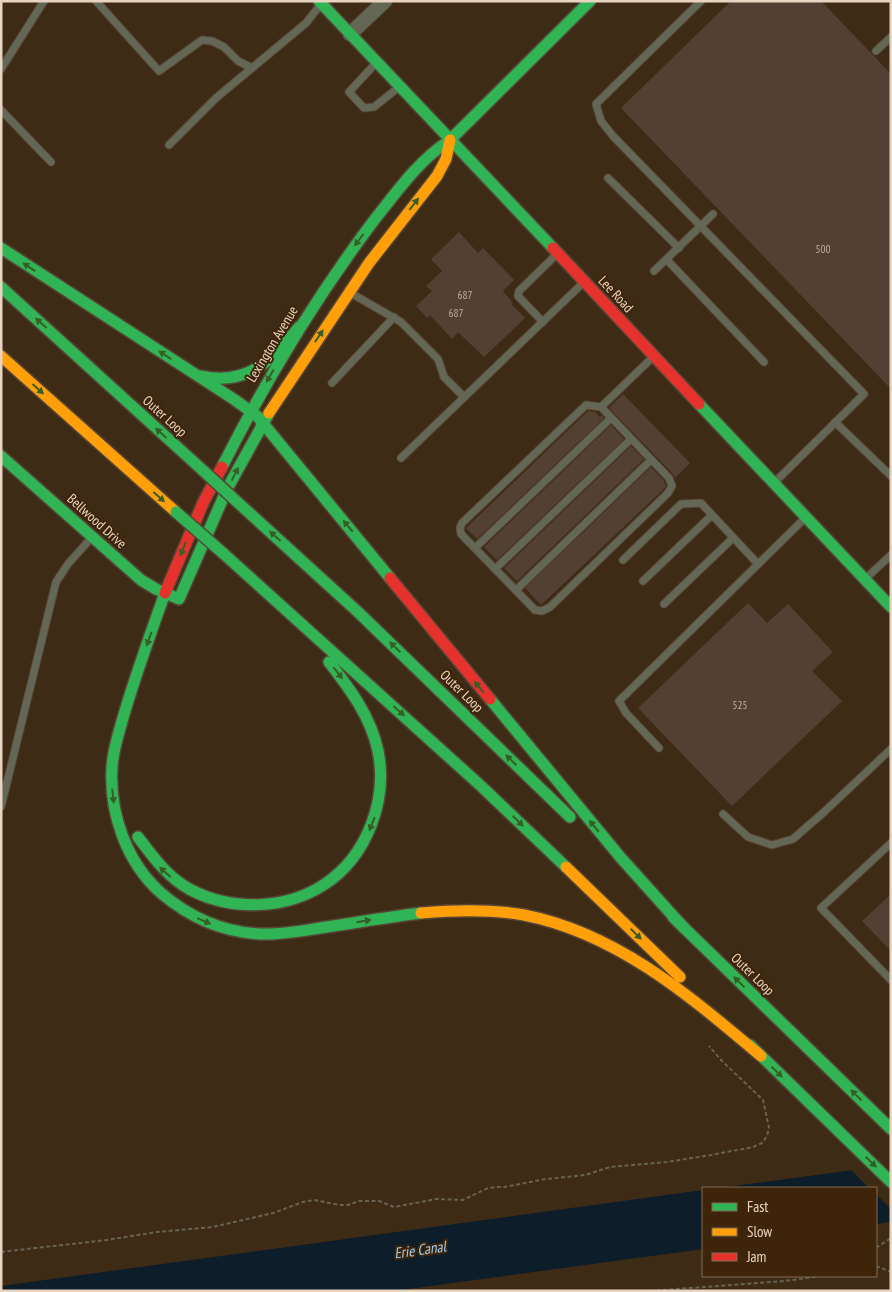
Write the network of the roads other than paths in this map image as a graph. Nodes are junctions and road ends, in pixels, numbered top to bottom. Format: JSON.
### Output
{"nodes":[{"id":1,"x":44,"y":1,"type":"edge"},
{"id":2,"x":96,"y":1,"type":"edge"},
{"id":3,"x":385,"y":1,"type":"edge"},
{"id":4,"x":590,"y":1,"type":"edge"},
{"id":5,"x":701,"y":1,"type":"edge"},
{"id":6,"x":320,"y":3,"type":"edge"},
{"id":7,"x":350,"y":34,"type":"junction"},
{"id":8,"x":891,"y":37,"type":"edge"},
{"id":9,"x":876,"y":51,"type":"dead end"},
{"id":10,"x":377,"y":63,"type":"junction"},
{"id":11,"x":252,"y":68,"type":"junction"},
{"id":12,"x":1,"y":69,"type":"edge"},
{"id":13,"x":400,"y":87,"type":"junction"},
{"id":14,"x":1,"y":110,"type":"edge"},
{"id":15,"x":450,"y":140,"type":"junction"},
{"id":16,"x":169,"y":145,"type":"dead end"},
{"id":17,"x":52,"y":162,"type":"dead end"},
{"id":18,"x":608,"y":178,"type":"dead end"},
{"id":19,"x":713,"y":214,"type":"dead end"},
{"id":20,"x":701,"y":227,"type":"junction"},
{"id":21,"x":1,"y":248,"type":"edge"},
{"id":22,"x":679,"y":248,"type":"junction"},
{"id":23,"x":557,"y":254,"type":"junction"},
{"id":24,"x":667,"y":260,"type":"junction"},
{"id":25,"x":654,"y":271,"type":"dead end"},
{"id":26,"x":584,"y":282,"type":"junction"},
{"id":27,"x":1,"y":287,"type":"edge"},
{"id":28,"x":349,"y":292,"type":"junction"},
{"id":29,"x":394,"y":317,"type":"junction"},
{"id":30,"x":543,"y":322,"type":"junction"},
{"id":31,"x":299,"y":326,"type":"junction"},
{"id":32,"x":1,"y":356,"type":"edge"},
{"id":33,"x":654,"y":356,"type":"junction"},
{"id":34,"x":764,"y":362,"type":"dead end"},
{"id":35,"x":193,"y":373,"type":"junction"},
{"id":36,"x":332,"y":384,"type":"dead end"},
{"id":37,"x":464,"y":397,"type":"junction"},
{"id":38,"x":601,"y":407,"type":"junction"},
{"id":39,"x":250,"y":411,"type":"junction"},
{"id":40,"x":611,"y":418,"type":"junction"},
{"id":41,"x":262,"y":422,"type":"junction"},
{"id":42,"x":835,"y":422,"type":"junction"},
{"id":43,"x":631,"y":439,"type":"junction"},
{"id":44,"x":1,"y":456,"type":"edge"},
{"id":45,"x":401,"y":458,"type":"dead end"},
{"id":46,"x":651,"y":460,"type":"junction"},
{"id":47,"x":891,"y":476,"type":"edge"},
{"id":48,"x":774,"y":483,"type":"junction"},
{"id":49,"x":712,"y":515,"type":"junction"},
{"id":50,"x":806,"y":517,"type":"junction"},
{"id":51,"x":92,"y":536,"type":"junction"},
{"id":52,"x":734,"y":538,"type":"junction"},
{"id":53,"x":475,"y":548,"type":"junction"},
{"id":54,"x":891,"y":555,"type":"edge"},
{"id":55,"x":623,"y":560,"type":"dead end"},
{"id":56,"x":758,"y":564,"type":"junction"},
{"id":57,"x":495,"y":569,"type":"junction"},
{"id":58,"x":865,"y":579,"type":"junction"},
{"id":59,"x":643,"y":581,"type":"dead end"},
{"id":60,"x":516,"y":590,"type":"junction"},
{"id":61,"x":165,"y":593,"type":"junction"},
{"id":62,"x":272,"y":596,"type":"junction"},
{"id":63,"x":178,"y":603,"type":"joint"},
{"id":64,"x":664,"y":604,"type":"dead end"},
{"id":65,"x":891,"y":607,"type":"edge"},
{"id":66,"x":659,"y":748,"type":"dead end"},
{"id":67,"x":891,"y":749,"type":"edge"},
{"id":68,"x":1,"y":807,"type":"edge"},
{"id":69,"x":723,"y":814,"type":"dead end"},
{"id":70,"x":132,"y":824,"type":"dead end"},
{"id":71,"x":891,"y":842,"type":"edge"},
{"id":72,"x":684,"y":928,"type":"junction"},
{"id":73,"x":891,"y":980,"type":"edge"},
{"id":74,"x":762,"y":1056,"type":"junction"},
{"id":75,"x":891,"y":1129,"type":"edge"},
{"id":76,"x":891,"y":1182,"type":"edge"}],
"edges":[{"from":1,"to":12,"type":"lane"},
{"from":2,"to":11,"type":"lane"},
{"from":3,"to":7,"type":"street"},
{"from":4,"to":15,"type":"main road","name":"Lexington Avenue"},
{"from":5,"to":20,"type":"lane"},
{"from":6,"to":7,"type":"main road","name":"Lee Road"},
{"from":6,"to":11,"type":"lane"},
{"from":7,"to":10,"type":"main road","name":"Lee Road"},
{"from":8,"to":9,"type":"lane"},
{"from":10,"to":13,"type":"main road","name":"Lee Road"},
{"from":10,"to":13,"type":"lane"},
{"from":11,"to":16,"type":"lane"},
{"from":13,"to":15,"type":"main road","name":"Lee Road"},
{"from":14,"to":17,"type":"lane"},
{"from":15,"to":23,"type":"main road","name":"Lee Road"},
{"from":28,"to":15,"type":"main road","name":"Lexington Avenue","one_way":true},
{"from":15,"to":31,"type":"main road","name":"Lexington Avenue","one_way":true},
{"from":18,"to":22,"type":"lane"},
{"from":19,"to":20,"type":"lane"},
{"from":20,"to":22,"type":"lane"},
{"from":20,"to":42,"type":"lane"},
{"from":35,"to":21,"type":"main road","one_way":true},
{"from":22,"to":24,"type":"lane"},
{"from":23,"to":26,"type":"main road","name":"Lee Road"},
{"from":23,"to":30,"type":"lane"},
{"from":24,"to":25,"type":"lane"},
{"from":24,"to":34,"type":"lane"},
{"from":26,"to":30,"type":"lane"},
{"from":26,"to":33,"type":"main road","name":"Lee Road"},
{"from":72,"to":27,"type":"main road","name":"Outer Loop","one_way":true,"bridge":true},
{"from":28,"to":29,"type":"lane"},
{"from":41,"to":28,"type":"main road","name":"Lexington Avenue","one_way":true},
{"from":29,"to":36,"type":"lane"},
{"from":29,"to":37,"type":"lane"},
{"from":30,"to":37,"type":"lane"},
{"from":31,"to":35,"type":"main road"},
{"from":31,"to":39,"type":"main road","name":"Lexington Avenue","one_way":true},
{"from":32,"to":62,"type":"main road","one_way":true,"bridge":true},
{"from":33,"to":38,"type":"lane"},
{"from":33,"to":48,"type":"main road","name":"Lee Road"},
{"from":35,"to":39,"type":"main road"},
{"from":37,"to":45,"type":"lane"},
{"from":38,"to":40,"type":"lane"},
{"from":38,"to":53,"type":"lane"},
{"from":39,"to":41,"type":"main road"},
{"from":39,"to":61,"type":"main road","name":"Lexington Avenue","one_way":true},
{"from":40,"to":43,"type":"lane"},
{"from":40,"to":53,"type":"lane"},
{"from":63,"to":41,"type":"main road","name":"Lexington Avenue","one_way":true},
{"from":72,"to":41,"type":"main road","one_way":true},
{"from":42,"to":47,"type":"lane"},
{"from":42,"to":48,"type":"lane"},
{"from":43,"to":46,"type":"lane"},
{"from":43,"to":57,"type":"lane"},
{"from":44,"to":51,"type":"main road","name":"Bellwood Drive"},
{"from":46,"to":60,"type":"lane"},
{"from":46,"to":60,"type":"lane"},
{"from":48,"to":50,"type":"main road","name":"Lee Road"},
{"from":49,"to":52,"type":"lane"},
{"from":49,"to":55,"type":"lane"},
{"from":49,"to":59,"type":"lane"},
{"from":50,"to":56,"type":"lane"},
{"from":50,"to":58,"type":"main road","name":"Lee Road"},
{"from":51,"to":61,"type":"main road","name":"Bellwood Drive"},
{"from":51,"to":68,"type":"lane"},
{"from":52,"to":56,"type":"lane"},
{"from":52,"to":64,"type":"lane"},
{"from":53,"to":57,"type":"lane"},
{"from":54,"to":58,"type":"lane"},
{"from":56,"to":66,"type":"lane"},
{"from":57,"to":60,"type":"lane"},
{"from":58,"to":65,"type":"main road","name":"Lee Road"},
{"from":61,"to":63,"type":"main road","name":"Bellwood Drive"},
{"from":61,"to":74,"type":"main road","name":"Lexington Avenue","one_way":true},
{"from":62,"to":70,"type":"main road","one_way":true},
{"from":62,"to":74,"type":"main road","one_way":true},
{"from":67,"to":69,"type":"lane"},
{"from":71,"to":73,"type":"lane"},
{"from":75,"to":72,"type":"main road","name":"Outer Loop","one_way":true},
{"from":74,"to":76,"type":"main road","one_way":true}]}
